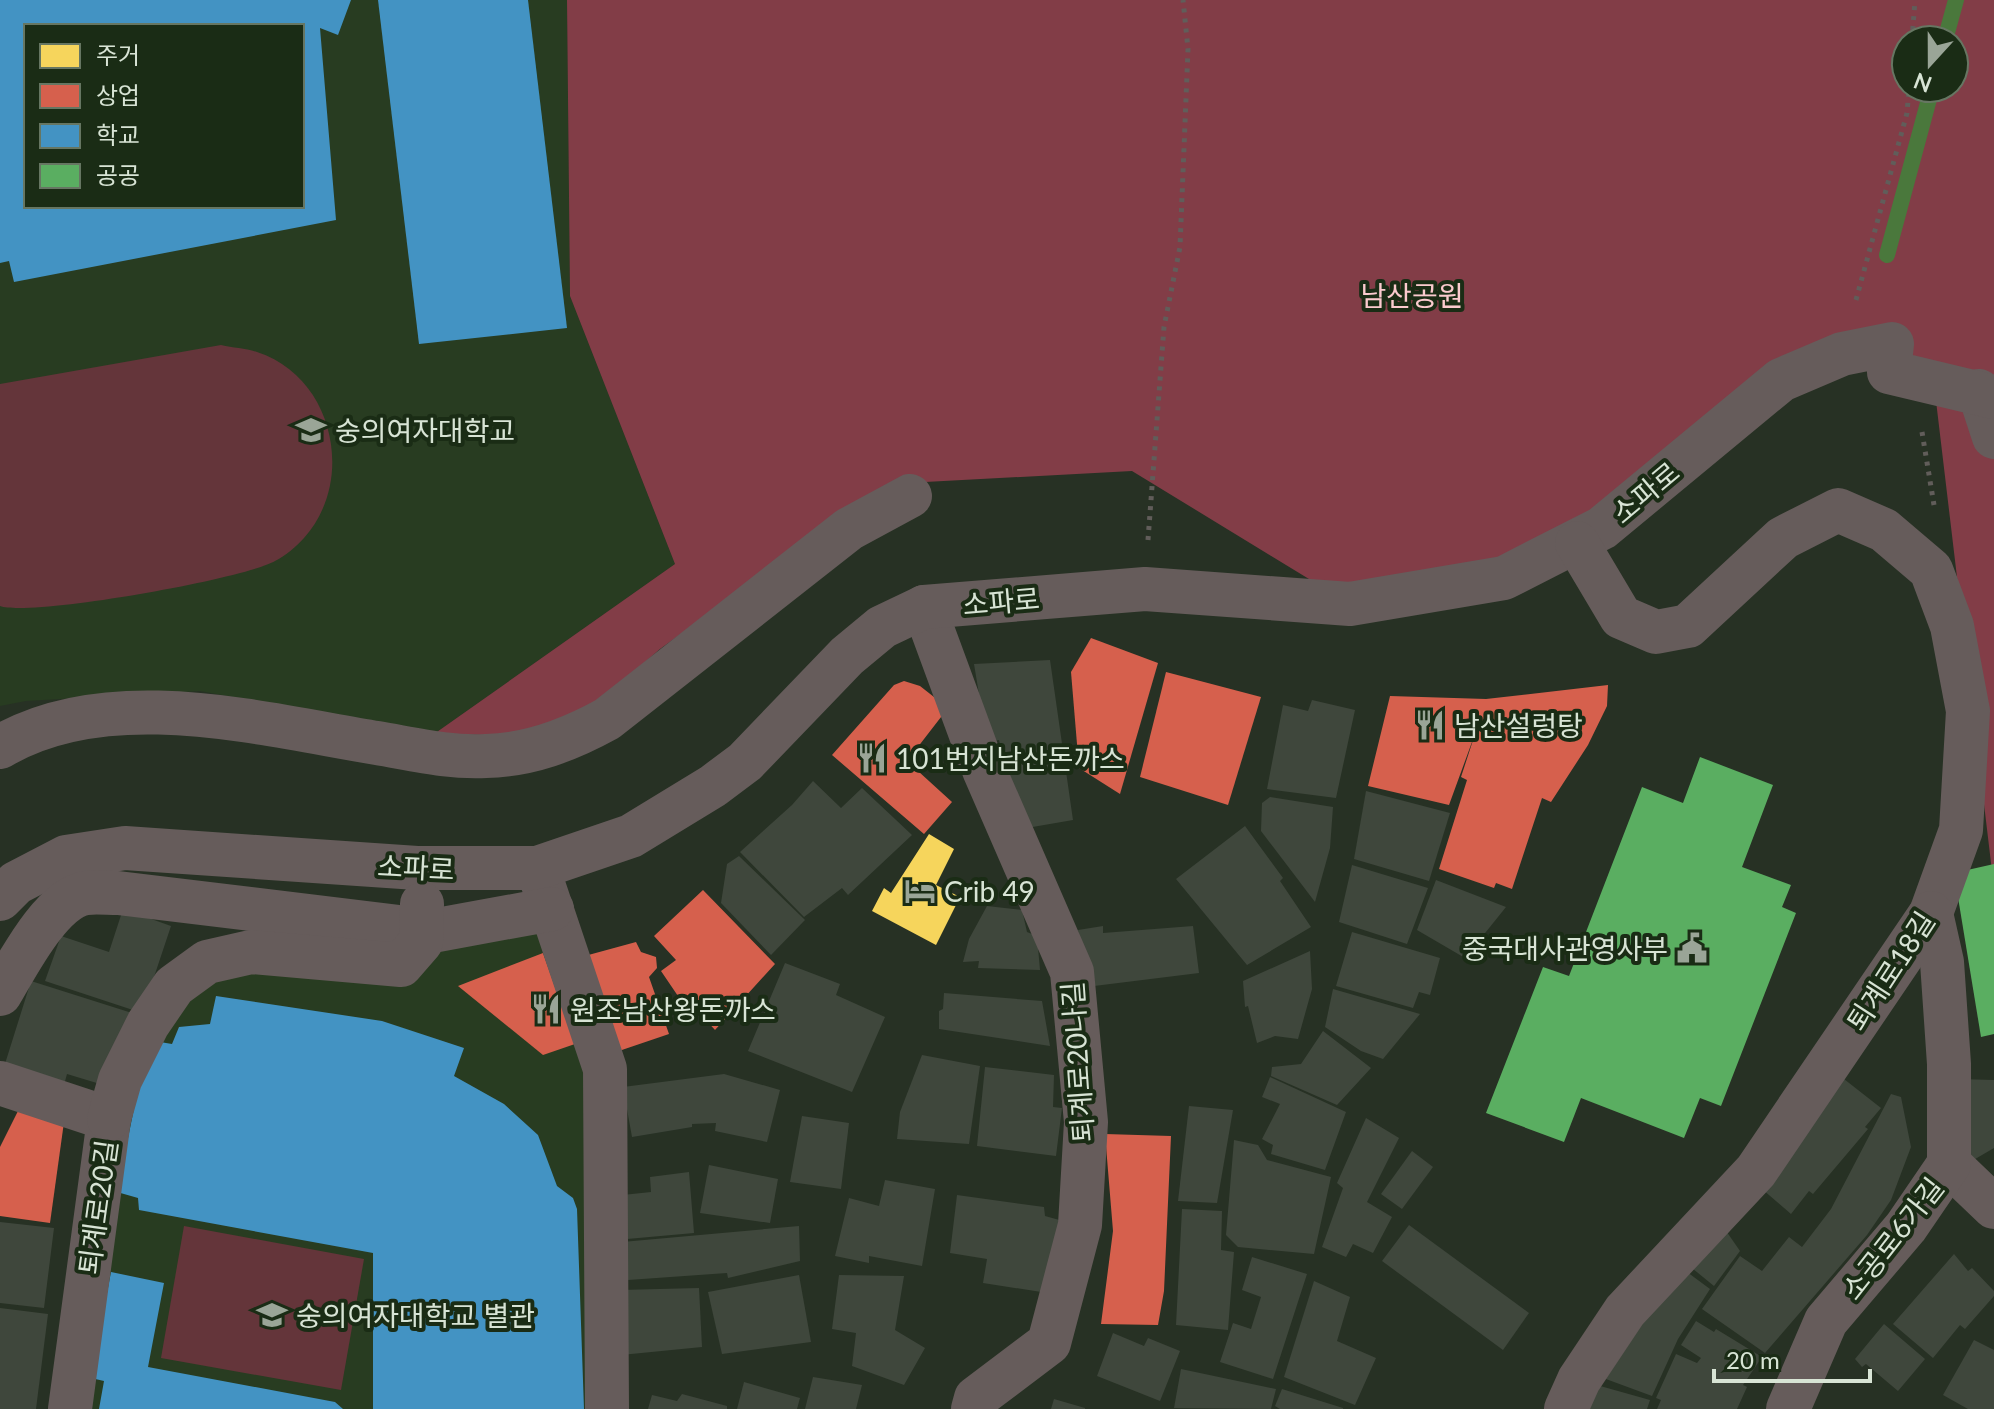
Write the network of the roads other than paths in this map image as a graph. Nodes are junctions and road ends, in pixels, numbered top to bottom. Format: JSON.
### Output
{"nodes":[{"id":1,"x":1986,"y":394,"type":"edge"},
{"id":2,"x":1994,"y":437,"type":"edge"},
{"id":3,"x":910,"y":496,"type":"dead end"},
{"id":4,"x":1577,"y":543,"type":"junction"},
{"id":5,"x":924,"y":607,"type":"junction"},
{"id":6,"x":0,"y":747,"type":"edge"},
{"id":7,"x":417,"y":868,"type":"junction"},
{"id":8,"x":537,"y":868,"type":"junction"},
{"id":9,"x":0,"y":899,"type":"edge"},
{"id":10,"x":552,"y":909,"type":"junction"},
{"id":11,"x":1931,"y":913,"type":"junction"},
{"id":12,"x":0,"y":994,"type":"edge"},
{"id":13,"x":0,"y":1083,"type":"edge"},
{"id":14,"x":109,"y":1119,"type":"junction"},
{"id":15,"x":1949,"y":1164,"type":"junction"},
{"id":16,"x":1994,"y":1207,"type":"edge"},
{"id":17,"x":70,"y":1409,"type":"edge"},
{"id":18,"x":607,"y":1409,"type":"edge"},
{"id":19,"x":973,"y":1409,"type":"edge"},
{"id":20,"x":1566,"y":1409,"type":"edge"},
{"id":21,"x":1788,"y":1409,"type":"edge"}],
"edges":[{"from":1,"to":2,"type":"street"},
{"from":1,"to":4,"type":"street","name":"소파로"},
{"from":3,"to":6,"type":"street"},
{"from":4,"to":5,"type":"street","name":"소파로"},
{"from":4,"to":11,"type":"street","name":"퇴계로18길"},
{"from":5,"to":8,"type":"street","name":"소파로"},
{"from":5,"to":19,"type":"street","name":"퇴계로20나길"},
{"from":7,"to":8,"type":"street","name":"소파로"},
{"from":7,"to":9,"type":"street","name":"소파로"},
{"from":7,"to":14,"type":"street"},
{"from":8,"to":10,"type":"street"},
{"from":10,"to":12,"type":"street"},
{"from":10,"to":18,"type":"street"},
{"from":11,"to":15,"type":"street","name":"소공로6가길"},
{"from":11,"to":20,"type":"street","name":"퇴계로18길"},
{"from":13,"to":14,"type":"street","name":"퇴계로20길"},
{"from":14,"to":17,"type":"street","name":"퇴계로20길"},
{"from":15,"to":16,"type":"street"},
{"from":15,"to":21,"type":"street","name":"소공로6가길"}]}
